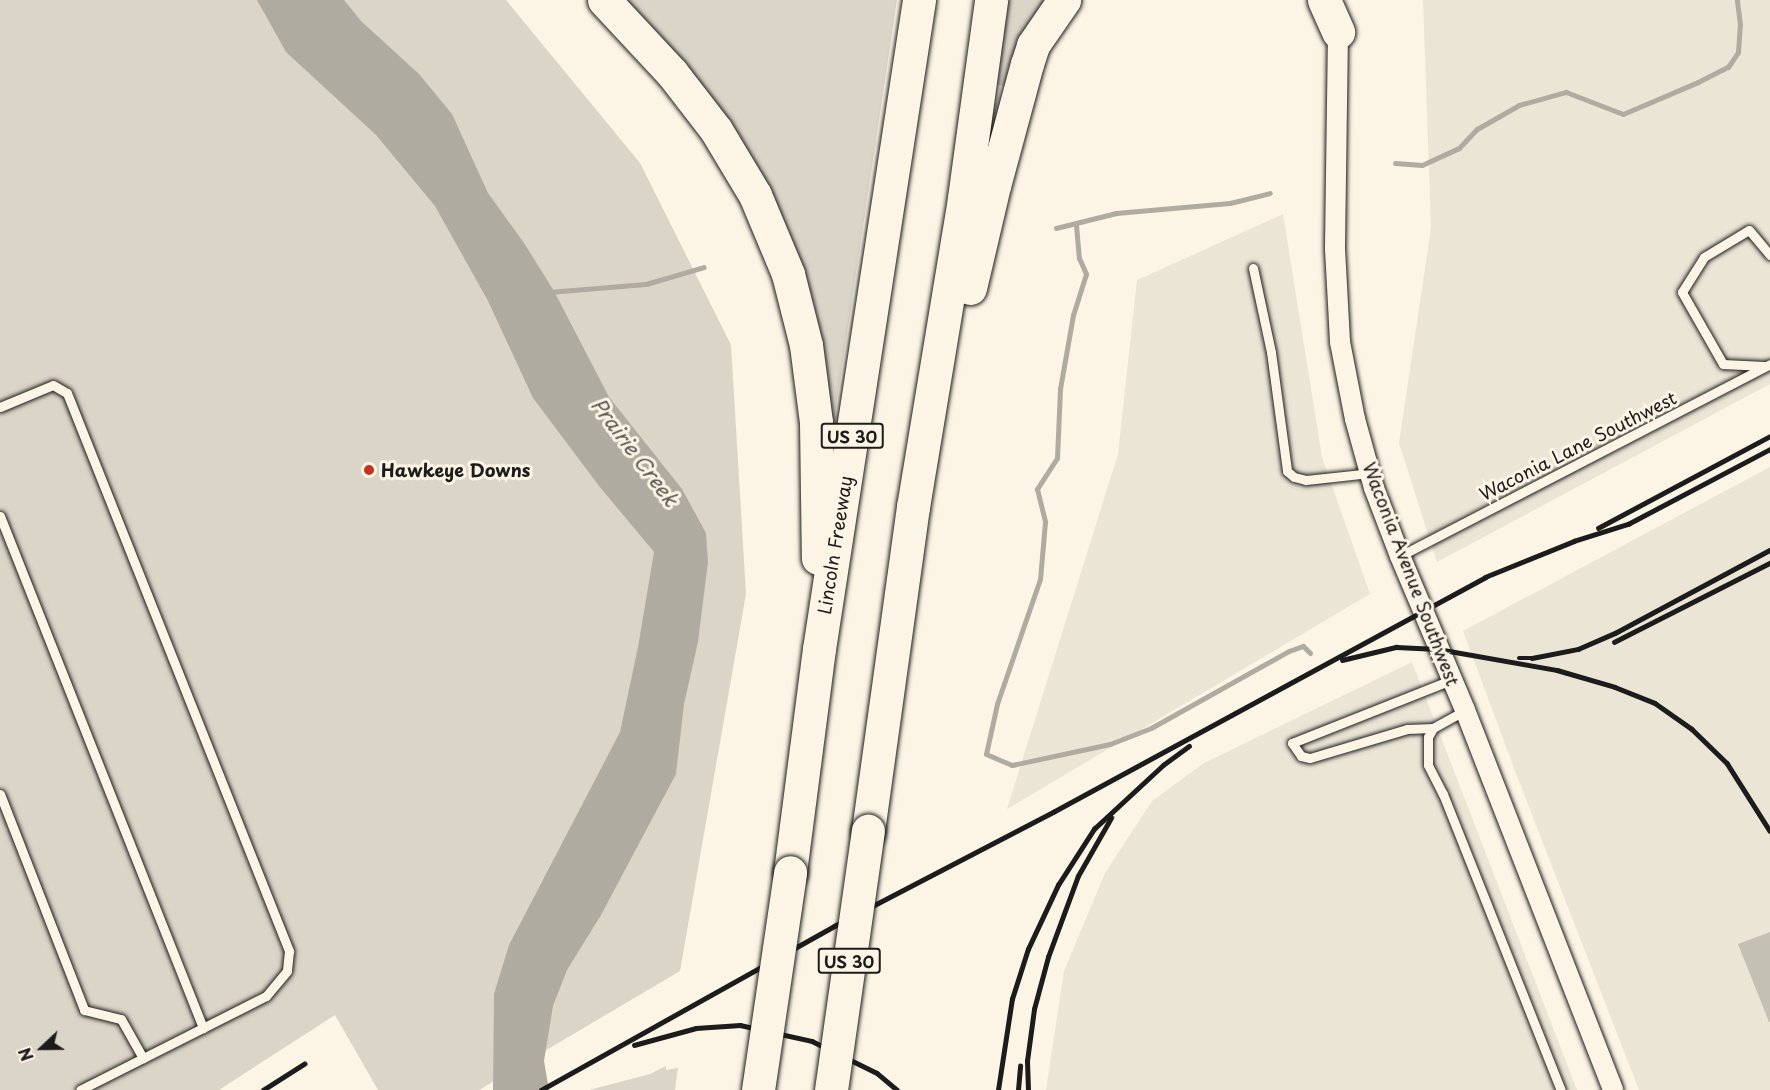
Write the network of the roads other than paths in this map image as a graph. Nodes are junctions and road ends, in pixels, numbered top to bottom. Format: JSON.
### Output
{"nodes":[{"id":1,"x":604,"y":0,"type":"edge"},
{"id":2,"x":919,"y":0,"type":"edge"},
{"id":3,"x":991,"y":0,"type":"edge"},
{"id":4,"x":1064,"y":0,"type":"edge"},
{"id":5,"x":1324,"y":0,"type":"edge"},
{"id":6,"x":1338,"y":32,"type":"joint"},
{"id":7,"x":1770,"y":255,"type":"edge"},
{"id":8,"x":1252,"y":268,"type":"dead end"},
{"id":9,"x":1768,"y":365,"type":"edge"},
{"id":10,"x":0,"y":407,"type":"edge"},
{"id":11,"x":1370,"y":473,"type":"junction"},
{"id":12,"x":913,"y":507,"type":"junction"},
{"id":13,"x":0,"y":516,"type":"edge"},
{"id":14,"x":1400,"y":556,"type":"junction"},
{"id":15,"x":819,"y":649,"type":"junction"},
{"id":16,"x":1451,"y":680,"type":"junction"},
{"id":17,"x":1465,"y":710,"type":"junction"},
{"id":18,"x":1433,"y":728,"type":"junction"},
{"id":19,"x":0,"y":794,"type":"edge"},
{"id":20,"x":203,"y":1028,"type":"junction"},
{"id":21,"x":143,"y":1058,"type":"junction"},
{"id":22,"x":80,"y":1090,"type":"edge"},
{"id":23,"x":758,"y":1090,"type":"edge"},
{"id":24,"x":831,"y":1090,"type":"edge"},
{"id":25,"x":1560,"y":1090,"type":"edge"},
{"id":26,"x":1613,"y":1090,"type":"edge"}],
"edges":[{"from":1,"to":15,"type":"highway"},
{"from":2,"to":15,"type":"highway","name":"Lincoln Freeway","number":"US 30"},
{"from":3,"to":12,"type":"highway","number":"US 30"},
{"from":4,"to":12,"type":"highway"},
{"from":5,"to":6,"type":"highway"},
{"from":6,"to":11,"type":"street","name":"Waconia Avenue Southwest"},
{"from":7,"to":9,"type":"lane"},
{"from":8,"to":11,"type":"lane"},
{"from":9,"to":14,"type":"lane","name":"Waconia Lane Southwest"},
{"from":10,"to":20,"type":"lane"},
{"from":11,"to":14,"type":"street","name":"Waconia Avenue Southwest"},
{"from":12,"to":24,"type":"highway","number":"US 30","bridge":true},
{"from":13,"to":20,"type":"lane"},
{"from":14,"to":16,"type":"street","name":"Waconia Avenue Southwest"},
{"from":15,"to":23,"type":"highway","name":"Lincoln Freeway","number":"US 30","bridge":true},
{"from":16,"to":17,"type":"street","name":"Waconia Avenue Southwest"},
{"from":16,"to":18,"type":"lane"},
{"from":17,"to":18,"type":"lane"},
{"from":17,"to":26,"type":"street","name":"Waconia Avenue Southwest"},
{"from":18,"to":25,"type":"lane"},
{"from":19,"to":21,"type":"lane"},
{"from":20,"to":21,"type":"lane"},
{"from":21,"to":22,"type":"lane"}]}
